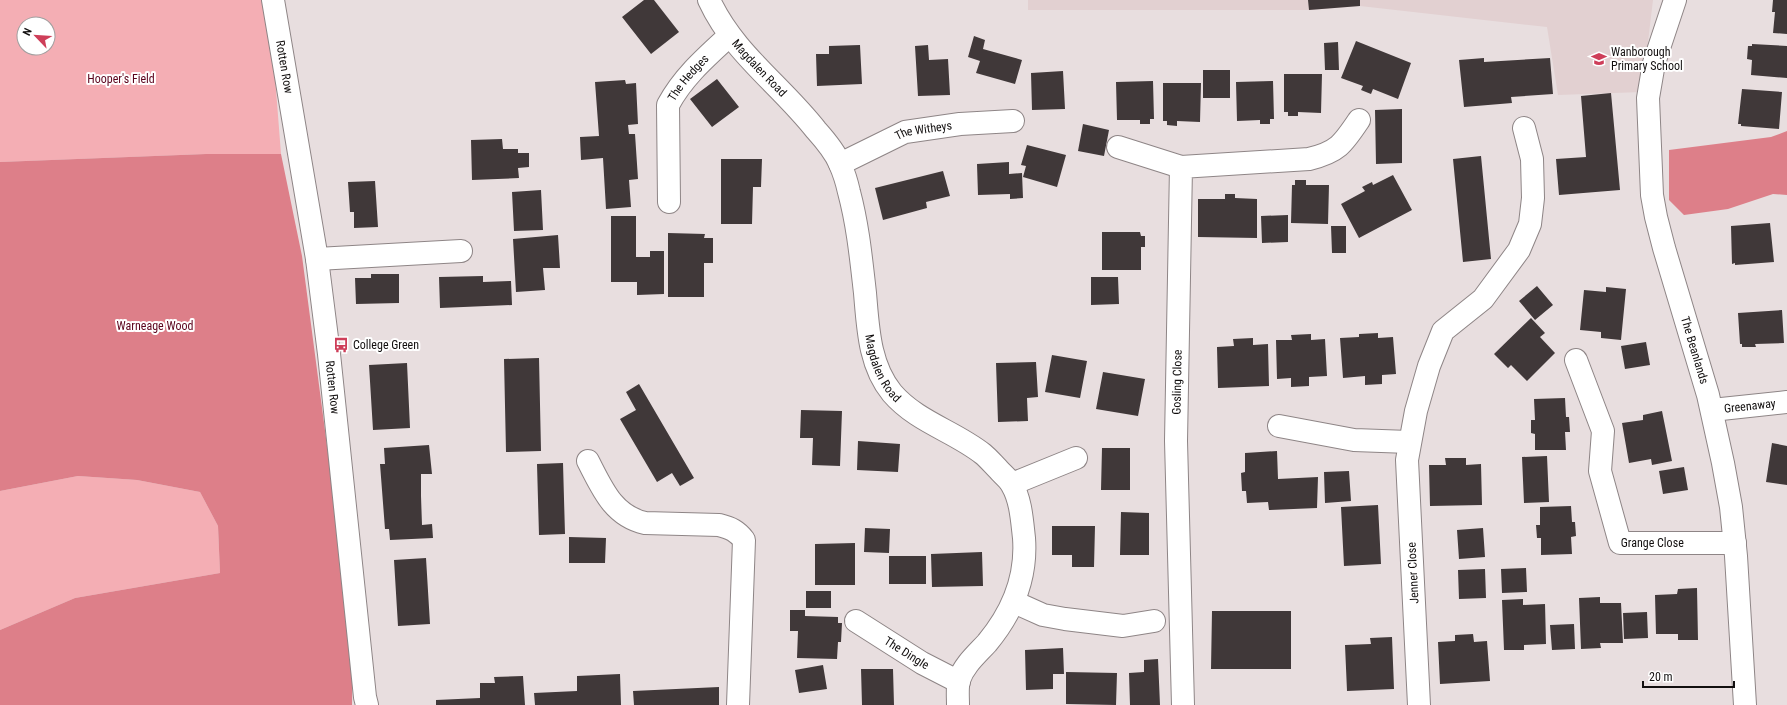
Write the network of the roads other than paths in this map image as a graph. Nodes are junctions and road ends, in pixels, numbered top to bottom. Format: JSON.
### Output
{"nodes":[{"id":1,"x":273,"y":0,"type":"edge"},
{"id":2,"x":709,"y":0,"type":"edge"},
{"id":3,"x":1675,"y":0,"type":"edge"},
{"id":4,"x":729,"y":36,"type":"junction"},
{"id":5,"x":1359,"y":120,"type":"dead end"},
{"id":6,"x":1013,"y":121,"type":"dead end"},
{"id":7,"x":1524,"y":128,"type":"dead end"},
{"id":8,"x":1118,"y":147,"type":"dead end"},
{"id":9,"x":840,"y":164,"type":"junction"},
{"id":10,"x":1181,"y":167,"type":"junction"},
{"id":11,"x":669,"y":202,"type":"dead end"},
{"id":12,"x":461,"y":251,"type":"dead end"},
{"id":13,"x":317,"y":259,"type":"junction"},
{"id":14,"x":1576,"y":360,"type":"dead end"},
{"id":15,"x":1787,"y":402,"type":"edge"},
{"id":16,"x":1712,"y":410,"type":"junction"},
{"id":17,"x":1279,"y":426,"type":"dead end"},
{"id":18,"x":1409,"y":442,"type":"junction"},
{"id":19,"x":1076,"y":458,"type":"dead end"},
{"id":20,"x":588,"y":461,"type":"dead end"},
{"id":21,"x":1012,"y":484,"type":"junction"},
{"id":22,"x":1735,"y":544,"type":"junction"},
{"id":23,"x":1014,"y":602,"type":"junction"},
{"id":24,"x":856,"y":621,"type":"dead end"},
{"id":25,"x":1154,"y":621,"type":"dead end"},
{"id":26,"x":959,"y":682,"type":"junction"},
{"id":27,"x":367,"y":705,"type":"edge"},
{"id":28,"x":738,"y":705,"type":"edge"},
{"id":29,"x":958,"y":705,"type":"edge"},
{"id":30,"x":1183,"y":705,"type":"edge"},
{"id":31,"x":1419,"y":705,"type":"edge"},
{"id":32,"x":1745,"y":705,"type":"edge"}],
"edges":[{"from":1,"to":13,"type":"street","name":"Rotten Row"},
{"from":2,"to":4,"type":"street","name":"Magdalen Road"},
{"from":3,"to":16,"type":"street","name":"The Beanlands"},
{"from":4,"to":9,"type":"street","name":"Magdalen Road"},
{"from":4,"to":11,"type":"street","name":"The Hedges"},
{"from":5,"to":10,"type":"street"},
{"from":6,"to":9,"type":"street","name":"The Witheys"},
{"from":7,"to":18,"type":"street","name":"Jenner Close"},
{"from":8,"to":10,"type":"street"},
{"from":9,"to":21,"type":"street","name":"Magdalen Road"},
{"from":10,"to":30,"type":"street","name":"Gosling Close"},
{"from":12,"to":13,"type":"street"},
{"from":13,"to":27,"type":"street","name":"Rotten Row"},
{"from":14,"to":22,"type":"street","name":"Grange Close"},
{"from":15,"to":16,"type":"street","name":"Greenaway"},
{"from":16,"to":22,"type":"street","name":"The Beanlands"},
{"from":17,"to":18,"type":"street"},
{"from":18,"to":31,"type":"street","name":"Jenner Close"},
{"from":19,"to":21,"type":"street"},
{"from":20,"to":28,"type":"street"},
{"from":21,"to":23,"type":"street","name":"Magdalen Road"},
{"from":22,"to":32,"type":"street","name":"The Beanlands"},
{"from":23,"to":25,"type":"street"},
{"from":23,"to":26,"type":"street","name":"Magdalen Road"},
{"from":24,"to":26,"type":"street","name":"The Dingle"},
{"from":26,"to":29,"type":"street","name":"Magdalen Road"}]}
